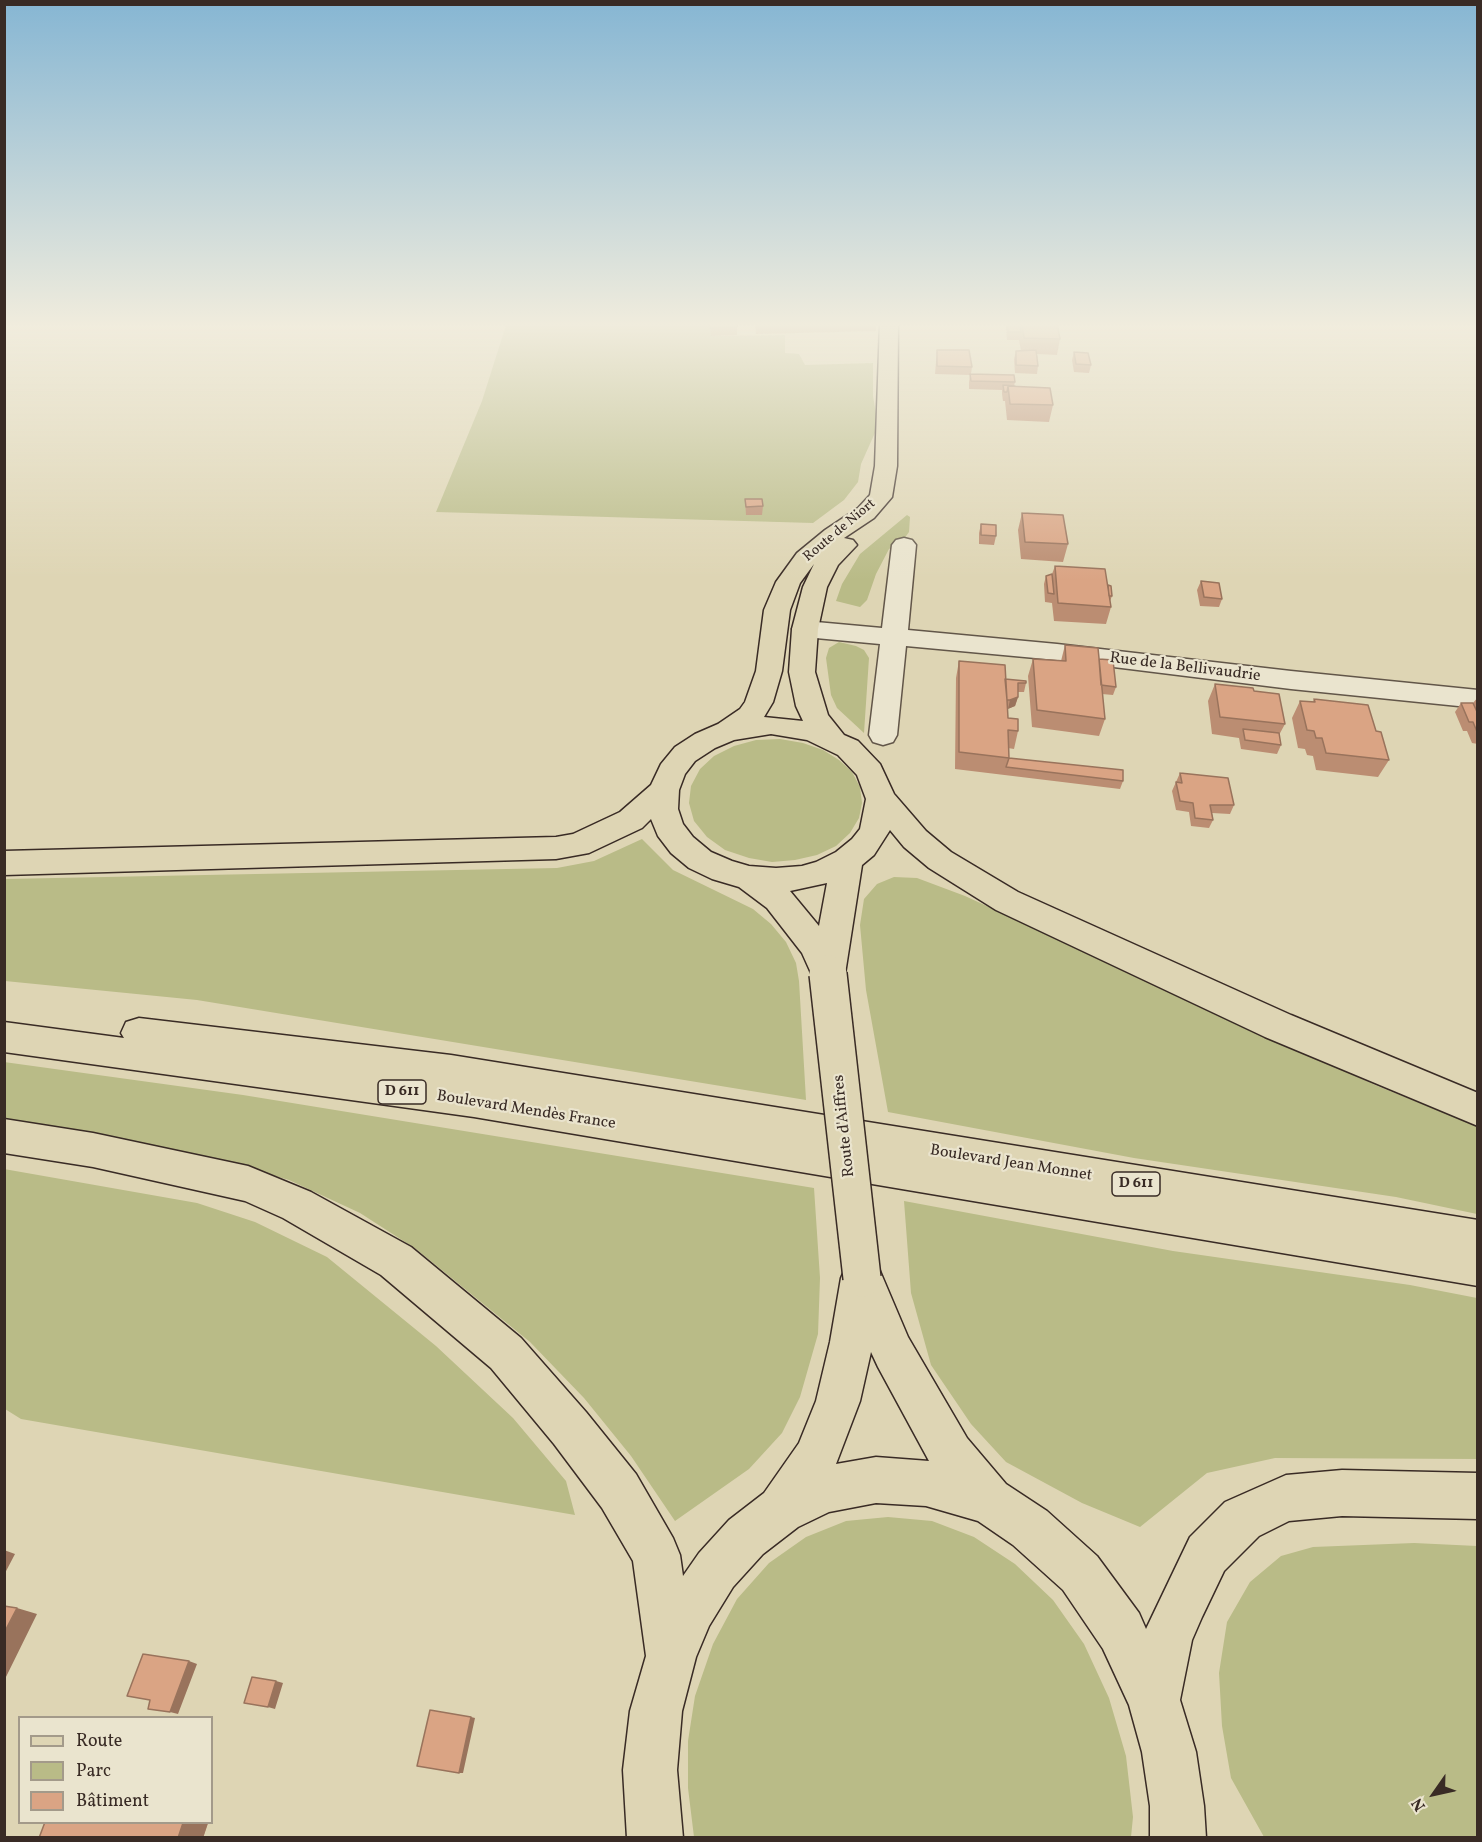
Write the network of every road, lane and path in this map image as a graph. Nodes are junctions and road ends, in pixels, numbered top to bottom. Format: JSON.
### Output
{"nodes":[{"id":1,"x":887,"y":408,"type":"edge"},
{"id":2,"x":900,"y":408,"type":"edge"},
{"id":3,"x":904,"y":545,"type":"dead end"},
{"id":4,"x":805,"y":629,"type":"junction"},
{"id":5,"x":893,"y":638,"type":"junction"},
{"id":6,"x":1478,"y":699,"type":"edge"},
{"id":7,"x":728,"y":731,"type":"junction"},
{"id":8,"x":883,"y":735,"type":"dead end"},
{"id":9,"x":832,"y":740,"type":"junction"},
{"id":10,"x":664,"y":790,"type":"junction"},
{"id":11,"x":881,"y":799,"type":"junction"},
{"id":12,"x":847,"y":860,"type":"junction"},
{"id":13,"x":4,"y":863,"type":"edge"},
{"id":14,"x":749,"y":878,"type":"junction"},
{"id":15,"x":828,"y":974,"type":"junction"},
{"id":16,"x":4,"y":1017,"type":"edge"},
{"id":17,"x":4,"y":1037,"type":"edge"},
{"id":18,"x":1478,"y":1110,"type":"edge"},
{"id":19,"x":4,"y":1136,"type":"edge"},
{"id":20,"x":796,"y":1142,"type":"junction"},
{"id":21,"x":1478,"y":1240,"type":"edge"},
{"id":22,"x":1478,"y":1266,"type":"edge"},
{"id":23,"x":861,"y":1278,"type":"junction"},
{"id":24,"x":1478,"y":1496,"type":"edge"},
{"id":25,"x":989,"y":1501,"type":"junction"},
{"id":26,"x":781,"y":1510,"type":"junction"},
{"id":27,"x":671,"y":1657,"type":"junction"},
{"id":28,"x":1154,"y":1700,"type":"junction"},
{"id":29,"x":1185,"y":1827,"type":"edge"},
{"id":30,"x":655,"y":1838,"type":"edge"}],
"edges":[{"from":1,"to":7,"type":"main road","name":"Route de Niort"},
{"from":2,"to":4,"type":"main road","name":"Route de Niort"},
{"from":3,"to":5,"type":"street"},
{"from":4,"to":5,"type":"street","name":"Rue de la Bellivaudrie"},
{"from":4,"to":9,"type":"main road"},
{"from":5,"to":6,"type":"street","name":"Rue de la Bellivaudrie"},
{"from":5,"to":8,"type":"street"},
{"from":7,"to":9,"type":"main road"},
{"from":7,"to":10,"type":"main road"},
{"from":9,"to":11,"type":"main road"},
{"from":10,"to":13,"type":"main road"},
{"from":10,"to":14,"type":"main road"},
{"from":11,"to":12,"type":"main road"},
{"from":11,"to":18,"type":"main road"},
{"from":12,"to":14,"type":"main road"},
{"from":12,"to":15,"type":"main road","name":"Route d'Aiffres"},
{"from":14,"to":15,"type":"main road","name":"Route d'Aiffres"},
{"from":15,"to":23,"type":"main road","name":"Route d'Aiffres","bridge":true},
{"from":16,"to":20,"type":"main road","name":"Boulevard Mendès France","number":"D 611"},
{"from":17,"to":20,"type":"main road","name":"Boulevard Mendès France","number":"D 611"},
{"from":19,"to":27,"type":"main road"},
{"from":20,"to":21,"type":"main road","name":"Boulevard Jean Monnet","number":"D 611"},
{"from":20,"to":22,"type":"main road","name":"Boulevard Jean Monnet","number":"D 611"},
{"from":23,"to":25,"type":"main road","name":"Route d'Aiffres"},
{"from":23,"to":26,"type":"main road","name":"Route d'Aiffres"},
{"from":24,"to":28,"type":"main road"},
{"from":25,"to":26,"type":"main road"},
{"from":25,"to":28,"type":"main road"},
{"from":26,"to":27,"type":"main road"},
{"from":27,"to":30,"type":"main road"},
{"from":28,"to":29,"type":"main road"}]}
